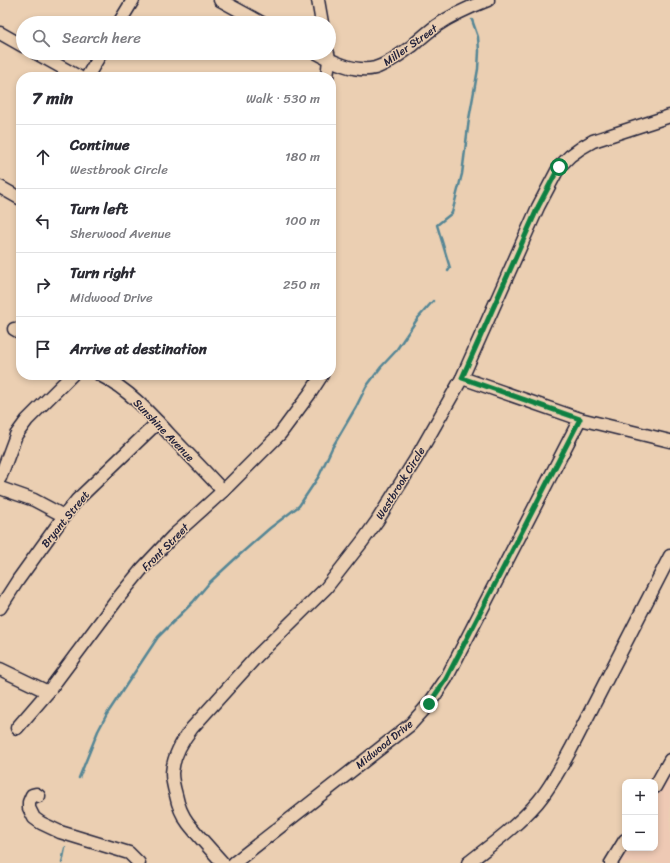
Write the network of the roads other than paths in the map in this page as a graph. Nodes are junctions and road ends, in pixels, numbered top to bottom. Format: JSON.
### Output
{"nodes":[{"id":1,"x":133,"y":0,"type":"edge"},
{"id":2,"x":220,"y":0,"type":"edge"},
{"id":3,"x":318,"y":0,"type":"edge"},
{"id":4,"x":488,"y":0,"type":"edge"},
{"id":5,"x":123,"y":16,"type":"edge"},
{"id":6,"x":249,"y":16,"type":"edge"},
{"id":7,"x":321,"y":16,"type":"edge"},
{"id":8,"x":0,"y":33,"type":"edge"},
{"id":9,"x":16,"y":42,"type":"edge"},
{"id":10,"x":49,"y":60,"type":"edge"},
{"id":11,"x":97,"y":60,"type":"edge"},
{"id":12,"x":328,"y":60,"type":"edge"},
{"id":13,"x":335,"y":60,"type":"edge"},
{"id":14,"x":70,"y":72,"type":"edge"},
{"id":15,"x":90,"y":72,"type":"edge"},
{"id":16,"x":327,"y":72,"type":"edge"},
{"id":17,"x":670,"y":116,"type":"edge"},
{"id":18,"x":0,"y":187,"type":"edge"},
{"id":19,"x":16,"y":195,"type":"edge"},
{"id":20,"x":462,"y":378,"type":"junction"},
{"id":21,"x":67,"y":380,"type":"edge"},
{"id":22,"x":109,"y":380,"type":"edge"},
{"id":23,"x":319,"y":380,"type":"edge"},
{"id":24,"x":580,"y":419,"type":"junction"},
{"id":25,"x":158,"y":422,"type":"junction"},
{"id":26,"x":670,"y":441,"type":"edge"},
{"id":27,"x":0,"y":478,"type":"edge"},
{"id":28,"x":0,"y":488,"type":"edge"},
{"id":29,"x":223,"y":491,"type":"junction"},
{"id":30,"x":64,"y":516,"type":"junction"},
{"id":31,"x":670,"y":556,"type":"edge"},
{"id":32,"x":0,"y":608,"type":"edge"},
{"id":33,"x":0,"y":669,"type":"edge"},
{"id":34,"x":48,"y":692,"type":"junction"},
{"id":35,"x":17,"y":728,"type":"dead end"},
{"id":36,"x":670,"y":760,"type":"edge"},
{"id":37,"x":658,"y":782,"type":"edge"},
{"id":38,"x":40,"y":796,"type":"dead end"},
{"id":39,"x":622,"y":845,"type":"edge"},
{"id":40,"x":139,"y":863,"type":"edge"},
{"id":41,"x":223,"y":863,"type":"edge"},
{"id":42,"x":234,"y":863,"type":"edge"},
{"id":43,"x":468,"y":863,"type":"edge"},
{"id":44,"x":611,"y":863,"type":"edge"}],
"edges":[{"from":1,"to":5,"type":"street"},
{"from":2,"to":6,"type":"street"},
{"from":3,"to":7,"type":"street"},
{"from":4,"to":13,"type":"street","name":"Miller Street"},
{"from":8,"to":9,"type":"street"},
{"from":10,"to":14,"type":"street"},
{"from":11,"to":15,"type":"street"},
{"from":12,"to":16,"type":"street"},
{"from":17,"to":20,"type":"street","name":"Westbrook Circle"},
{"from":18,"to":19,"type":"street"},
{"from":20,"to":24,"type":"street"},
{"from":20,"to":41,"type":"street","name":"Westbrook Circle"},
{"from":21,"to":27,"type":"street"},
{"from":22,"to":25,"type":"street","name":"Sunshine Avenue"},
{"from":23,"to":29,"type":"street","name":"Front Street"},
{"from":24,"to":26,"type":"street"},
{"from":24,"to":42,"type":"street","name":"Midwood Drive"},
{"from":25,"to":29,"type":"street","name":"Sunshine Avenue"},
{"from":25,"to":30,"type":"street","name":"Bryant Street"},
{"from":28,"to":30,"type":"street"},
{"from":29,"to":34,"type":"street","name":"Front Street"},
{"from":30,"to":32,"type":"street","name":"Bryant Street"},
{"from":31,"to":43,"type":"street"},
{"from":33,"to":34,"type":"street"},
{"from":34,"to":35,"type":"street","name":"Front Street"},
{"from":36,"to":37,"type":"street"},
{"from":38,"to":40,"type":"street"},
{"from":39,"to":44,"type":"street"}]}
